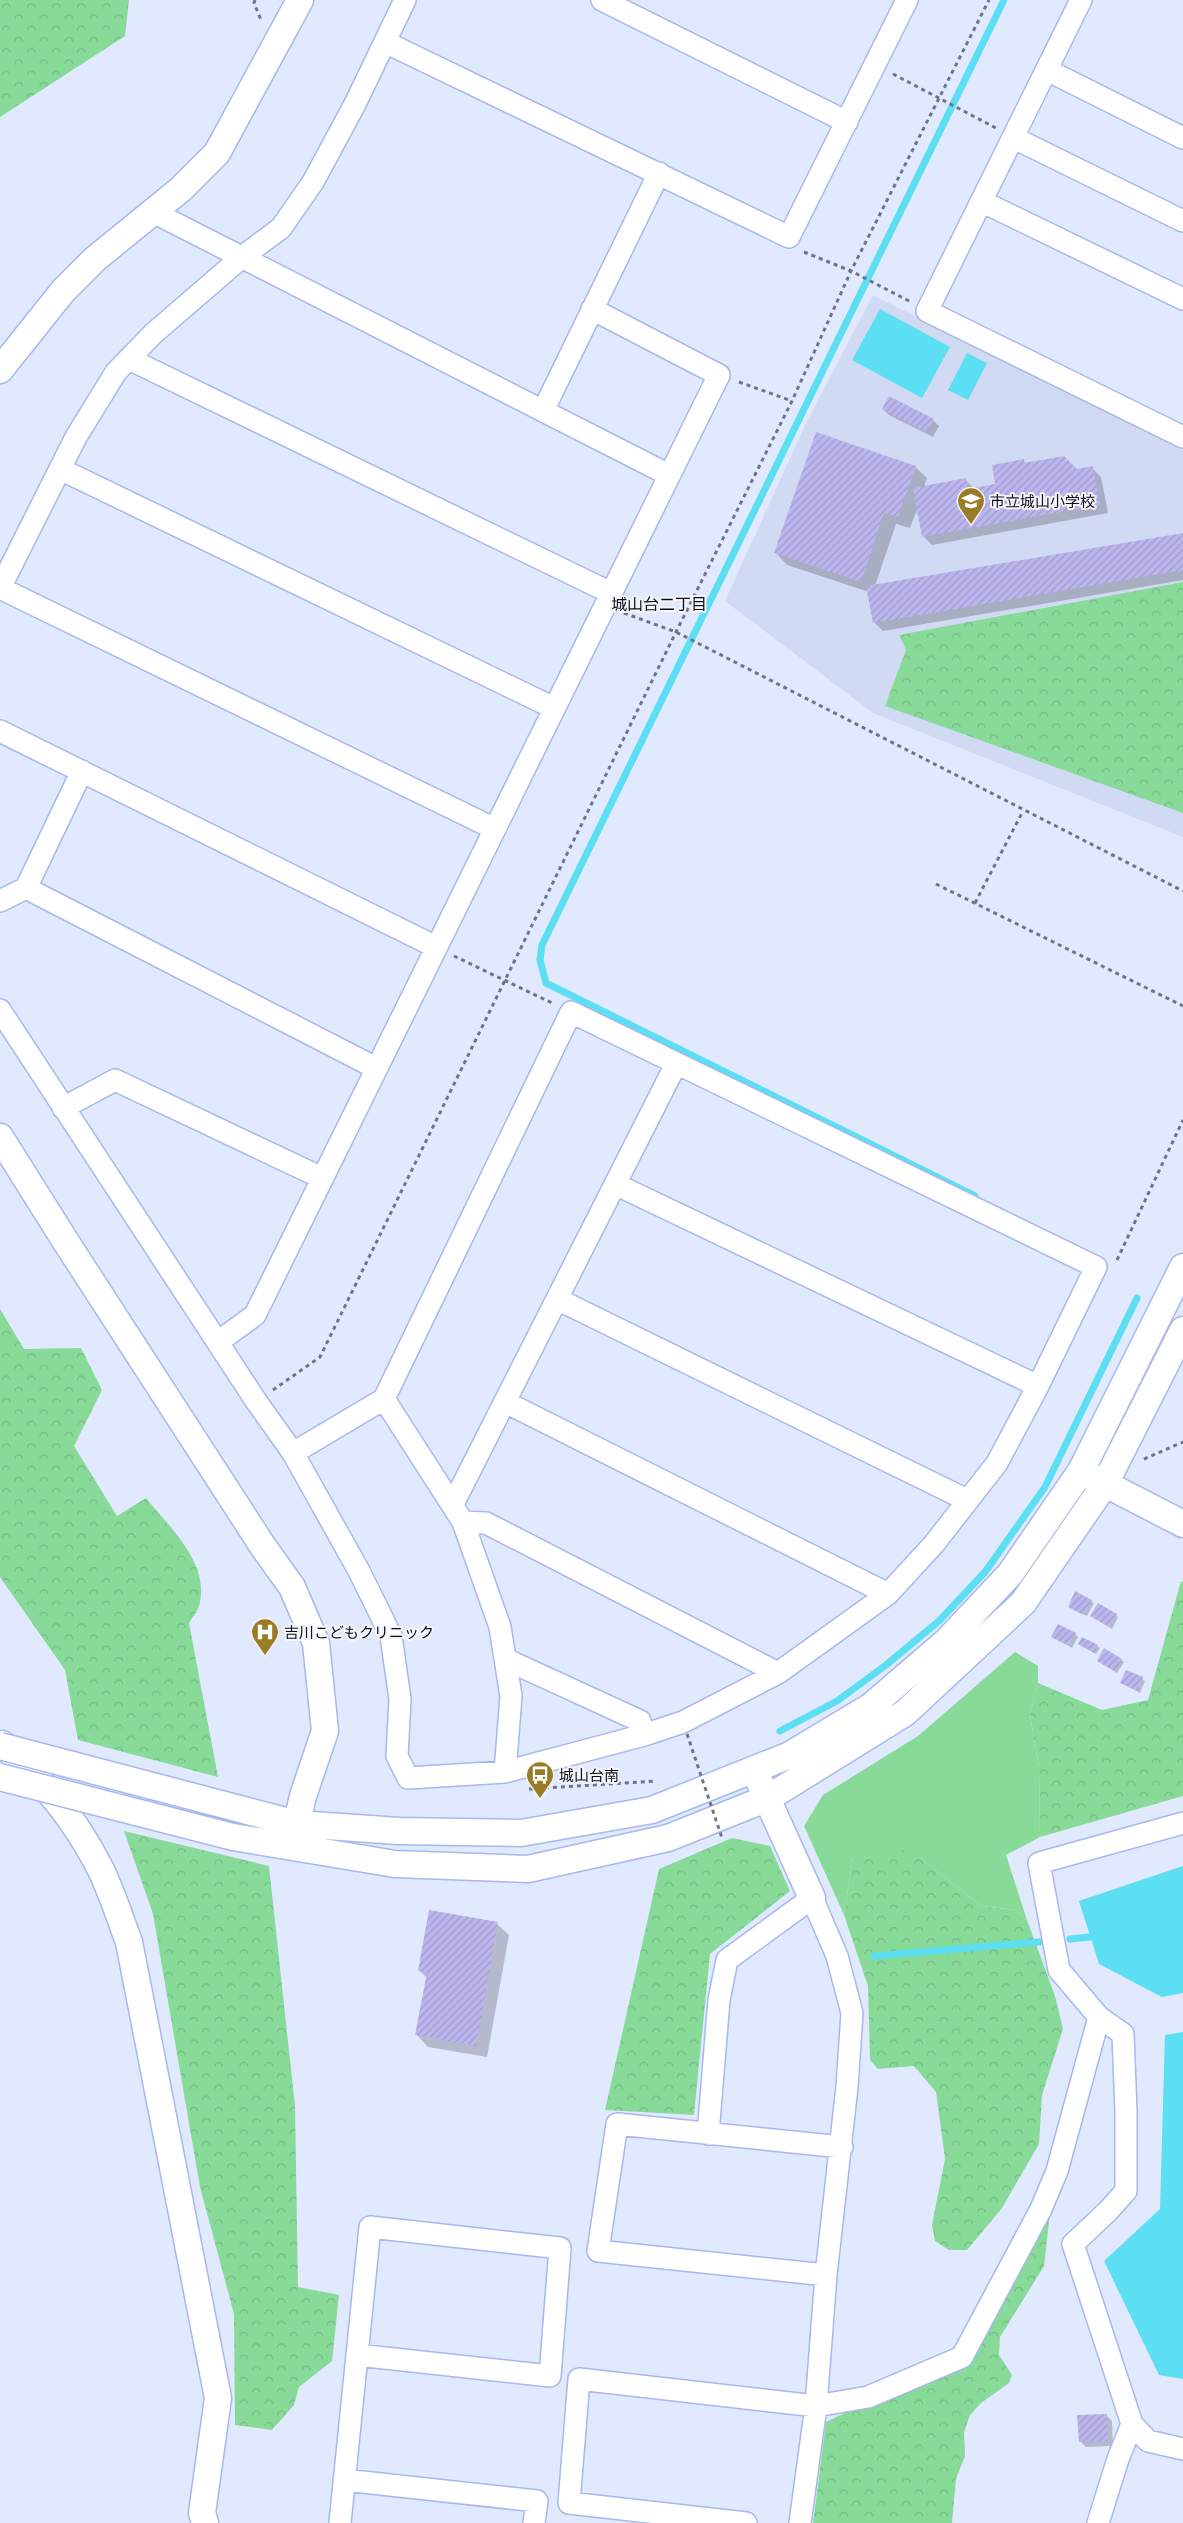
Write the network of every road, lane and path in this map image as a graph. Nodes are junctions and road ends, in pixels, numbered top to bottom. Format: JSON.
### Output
{"nodes":[{"id":1,"x":300,"y":0,"type":"edge"},
{"id":2,"x":406,"y":0,"type":"edge"},
{"id":3,"x":602,"y":0,"type":"edge"},
{"id":4,"x":989,"y":0,"type":"edge"},
{"id":5,"x":1081,"y":0,"type":"edge"},
{"id":6,"x":903,"y":1,"type":"edge"},
{"id":7,"x":385,"y":42,"type":"junction"},
{"id":8,"x":876,"y":66,"type":"junction"},
{"id":9,"x":1047,"y":70,"type":"junction"},
{"id":10,"x":939,"y":97,"type":"junction"},
{"id":11,"x":847,"y":122,"type":"junction"},
{"id":12,"x":1014,"y":138,"type":"junction"},
{"id":13,"x":1183,"y":138,"type":"edge"},
{"id":14,"x":659,"y":173,"type":"junction"},
{"id":15,"x":983,"y":202,"type":"junction"},
{"id":16,"x":153,"y":212,"type":"junction"},
{"id":17,"x":1183,"y":221,"type":"edge"},
{"id":18,"x":789,"y":237,"type":"junction"},
{"id":19,"x":242,"y":257,"type":"junction"},
{"id":20,"x":851,"y":271,"type":"junction"},
{"id":21,"x":1183,"y":299,"type":"edge"},
{"id":22,"x":592,"y":309,"type":"junction"},
{"id":23,"x":927,"y":311,"type":"junction"},
{"id":24,"x":129,"y":359,"type":"junction"},
{"id":25,"x":0,"y":370,"type":"edge"},
{"id":26,"x":719,"y":375,"type":"junction"},
{"id":27,"x":792,"y":401,"type":"junction"},
{"id":28,"x":543,"y":411,"type":"junction"},
{"id":29,"x":1183,"y":437,"type":"edge"},
{"id":30,"x":60,"y":469,"type":"junction"},
{"id":31,"x":669,"y":475,"type":"junction"},
{"id":32,"x":608,"y":599,"type":"junction"},
{"id":33,"x":676,"y":632,"type":"junction"},
{"id":34,"x":554,"y":708,"type":"junction"},
{"id":35,"x":0,"y":731,"type":"edge"},
{"id":36,"x":82,"y":771,"type":"junction"},
{"id":37,"x":1023,"y":811,"type":"junction"},
{"id":38,"x":495,"y":829,"type":"junction"},
{"id":39,"x":936,"y":884,"type":"dead end"},
{"id":40,"x":26,"y":888,"type":"junction"},
{"id":41,"x":1183,"y":890,"type":"edge"},
{"id":42,"x":0,"y":901,"type":"edge"},
{"id":43,"x":975,"y":903,"type":"junction"},
{"id":44,"x":436,"y":947,"type":"junction"},
{"id":45,"x":505,"y":981,"type":"junction"},
{"id":46,"x":1183,"y":1006,"type":"edge"},
{"id":47,"x":0,"y":1010,"type":"edge"},
{"id":48,"x":571,"y":1012,"type":"junction"},
{"id":49,"x":676,"y":1064,"type":"junction"},
{"id":50,"x":376,"y":1068,"type":"junction"},
{"id":51,"x":63,"y":1108,"type":"junction"},
{"id":52,"x":1183,"y":1120,"type":"edge"},
{"id":53,"x":0,"y":1137,"type":"edge"},
{"id":54,"x":322,"y":1178,"type":"junction"},
{"id":55,"x":615,"y":1184,"type":"junction"},
{"id":56,"x":1096,"y":1267,"type":"junction"},
{"id":57,"x":1183,"y":1267,"type":"edge"},
{"id":58,"x":558,"y":1299,"type":"junction"},
{"id":59,"x":1183,"y":1330,"type":"edge"},
{"id":60,"x":218,"y":1342,"type":"junction"},
{"id":61,"x":1038,"y":1386,"type":"junction"},
{"id":62,"x":384,"y":1399,"type":"junction"},
{"id":63,"x":256,"y":1402,"type":"junction"},
{"id":64,"x":505,"y":1402,"type":"junction"},
{"id":65,"x":1183,"y":1442,"type":"edge"},
{"id":66,"x":292,"y":1453,"type":"junction"},
{"id":67,"x":1138,"y":1462,"type":"dead end"},
{"id":68,"x":1081,"y":1471,"type":"junction"},
{"id":69,"x":1105,"y":1484,"type":"junction"},
{"id":70,"x":968,"y":1500,"type":"junction"},
{"id":71,"x":458,"y":1513,"type":"junction"},
{"id":72,"x":1183,"y":1524,"type":"edge"},
{"id":73,"x":888,"y":1594,"type":"junction"},
{"id":74,"x":505,"y":1659,"type":"junction"},
{"id":75,"x":778,"y":1674,"type":"junction"},
{"id":76,"x":686,"y":1734,"type":"dead end"},
{"id":77,"x":644,"y":1736,"type":"junction"},
{"id":78,"x":0,"y":1741,"type":"edge"},
{"id":79,"x":0,"y":1746,"type":"edge"},
{"id":80,"x":753,"y":1769,"type":"junction"},
{"id":81,"x":505,"y":1772,"type":"junction"},
{"id":82,"x":0,"y":1777,"type":"edge"},
{"id":83,"x":660,"y":1781,"type":"dead end"},
{"id":84,"x":524,"y":1789,"type":"dead end"},
{"id":85,"x":768,"y":1798,"type":"junction"},
{"id":86,"x":1183,"y":1823,"type":"edge"},
{"id":87,"x":294,"y":1836,"type":"junction"},
{"id":88,"x":722,"y":1838,"type":"dead end"},
{"id":89,"x":812,"y":1898,"type":"junction"},
{"id":90,"x":1099,"y":2016,"type":"junction"},
{"id":91,"x":708,"y":2134,"type":"junction"},
{"id":92,"x":842,"y":2147,"type":"junction"},
{"id":93,"x":826,"y":2275,"type":"junction"},
{"id":94,"x":357,"y":2354,"type":"junction"},
{"id":95,"x":816,"y":2406,"type":"junction"},
{"id":96,"x":1132,"y":2424,"type":"junction"},
{"id":97,"x":1183,"y":2449,"type":"edge"},
{"id":98,"x":344,"y":2480,"type":"junction"},
{"id":99,"x":204,"y":2523,"type":"edge"},
{"id":100,"x":340,"y":2523,"type":"edge"},
{"id":101,"x":534,"y":2523,"type":"edge"},
{"id":102,"x":746,"y":2523,"type":"edge"},
{"id":103,"x":800,"y":2523,"type":"edge"},
{"id":104,"x":1098,"y":2523,"type":"edge"}],
"edges":[{"from":1,"to":16,"type":"street"},
{"from":2,"to":7,"type":"street"},
{"from":3,"to":11,"type":"street"},
{"from":4,"to":10,"type":"path"},
{"from":5,"to":9,"type":"street"},
{"from":6,"to":8,"type":"street"},
{"from":7,"to":14,"type":"street"},
{"from":7,"to":19,"type":"street"},
{"from":8,"to":10,"type":"path"},
{"from":8,"to":11,"type":"street"},
{"from":9,"to":12,"type":"street"},
{"from":9,"to":13,"type":"street"},
{"from":10,"to":12,"type":"path"},
{"from":10,"to":20,"type":"path"},
{"from":11,"to":18,"type":"street"},
{"from":12,"to":15,"type":"street"},
{"from":12,"to":17,"type":"street"},
{"from":14,"to":18,"type":"street"},
{"from":14,"to":22,"type":"street"},
{"from":15,"to":21,"type":"street"},
{"from":15,"to":23,"type":"street"},
{"from":16,"to":19,"type":"street"},
{"from":16,"to":25,"type":"street"},
{"from":18,"to":20,"type":"path"},
{"from":19,"to":24,"type":"street"},
{"from":19,"to":28,"type":"street"},
{"from":20,"to":23,"type":"path"},
{"from":20,"to":27,"type":"path"},
{"from":22,"to":26,"type":"street"},
{"from":22,"to":28,"type":"street"},
{"from":23,"to":29,"type":"street"},
{"from":24,"to":30,"type":"street"},
{"from":24,"to":32,"type":"street"},
{"from":26,"to":27,"type":"path"},
{"from":26,"to":31,"type":"street"},
{"from":27,"to":33,"type":"path"},
{"from":28,"to":31,"type":"street"},
{"from":30,"to":34,"type":"street"},
{"from":30,"to":38,"type":"street"},
{"from":31,"to":32,"type":"street"},
{"from":32,"to":33,"type":"path"},
{"from":32,"to":34,"type":"street"},
{"from":33,"to":37,"type":"path"},
{"from":33,"to":45,"type":"path"},
{"from":34,"to":38,"type":"street"},
{"from":35,"to":36,"type":"street"},
{"from":36,"to":40,"type":"street"},
{"from":36,"to":44,"type":"street"},
{"from":37,"to":41,"type":"path"},
{"from":37,"to":43,"type":"path"},
{"from":38,"to":44,"type":"street"},
{"from":39,"to":43,"type":"path"},
{"from":40,"to":42,"type":"street"},
{"from":40,"to":50,"type":"street"},
{"from":43,"to":46,"type":"path"},
{"from":44,"to":45,"type":"path"},
{"from":44,"to":50,"type":"street"},
{"from":45,"to":48,"type":"path"},
{"from":45,"to":63,"type":"path"},
{"from":47,"to":51,"type":"street"},
{"from":48,"to":49,"type":"street"},
{"from":48,"to":62,"type":"street"},
{"from":49,"to":55,"type":"street"},
{"from":49,"to":56,"type":"street"},
{"from":50,"to":54,"type":"street"},
{"from":51,"to":54,"type":"street"},
{"from":51,"to":60,"type":"street"},
{"from":52,"to":56,"type":"path"},
{"from":53,"to":87,"type":"street"},
{"from":54,"to":60,"type":"street"},
{"from":55,"to":58,"type":"street"},
{"from":55,"to":61,"type":"street"},
{"from":56,"to":61,"type":"street"},
{"from":57,"to":68,"type":"street"},
{"from":58,"to":64,"type":"street"},
{"from":58,"to":70,"type":"street"},
{"from":59,"to":69,"type":"street"},
{"from":60,"to":63,"type":"street"},
{"from":61,"to":70,"type":"street"},
{"from":62,"to":66,"type":"street"},
{"from":62,"to":71,"type":"street"},
{"from":63,"to":66,"type":"street"},
{"from":64,"to":71,"type":"street"},
{"from":64,"to":73,"type":"street"},
{"from":65,"to":67,"type":"path"},
{"from":66,"to":81,"type":"street"},
{"from":68,"to":69,"type":"street"},
{"from":68,"to":80,"type":"street"},
{"from":69,"to":72,"type":"street"},
{"from":69,"to":85,"type":"street"},
{"from":70,"to":73,"type":"street"},
{"from":71,"to":74,"type":"street"},
{"from":71,"to":75,"type":"street"},
{"from":73,"to":75,"type":"street"},
{"from":74,"to":77,"type":"street"},
{"from":74,"to":81,"type":"street"},
{"from":75,"to":77,"type":"street"},
{"from":76,"to":88,"type":"path","bridge":true},
{"from":77,"to":81,"type":"street"},
{"from":78,"to":99,"type":"street"},
{"from":79,"to":87,"type":"street","bridge":true},
{"from":80,"to":85,"type":"street"},
{"from":80,"to":87,"type":"street"},
{"from":82,"to":87,"type":"street","bridge":true},
{"from":83,"to":84,"type":"path"},
{"from":85,"to":87,"type":"street"},
{"from":85,"to":89,"type":"street"},
{"from":86,"to":90,"type":"street"},
{"from":89,"to":91,"type":"street"},
{"from":89,"to":92,"type":"street"},
{"from":90,"to":95,"type":"street"},
{"from":90,"to":96,"type":"street"},
{"from":91,"to":92,"type":"street"},
{"from":91,"to":93,"type":"street"},
{"from":92,"to":93,"type":"street"},
{"from":93,"to":95,"type":"street"},
{"from":94,"to":94,"type":"street"},
{"from":94,"to":98,"type":"street"},
{"from":95,"to":102,"type":"street"},
{"from":95,"to":103,"type":"street"},
{"from":96,"to":97,"type":"street"},
{"from":96,"to":104,"type":"street"},
{"from":98,"to":100,"type":"street"},
{"from":98,"to":101,"type":"street"}]}
